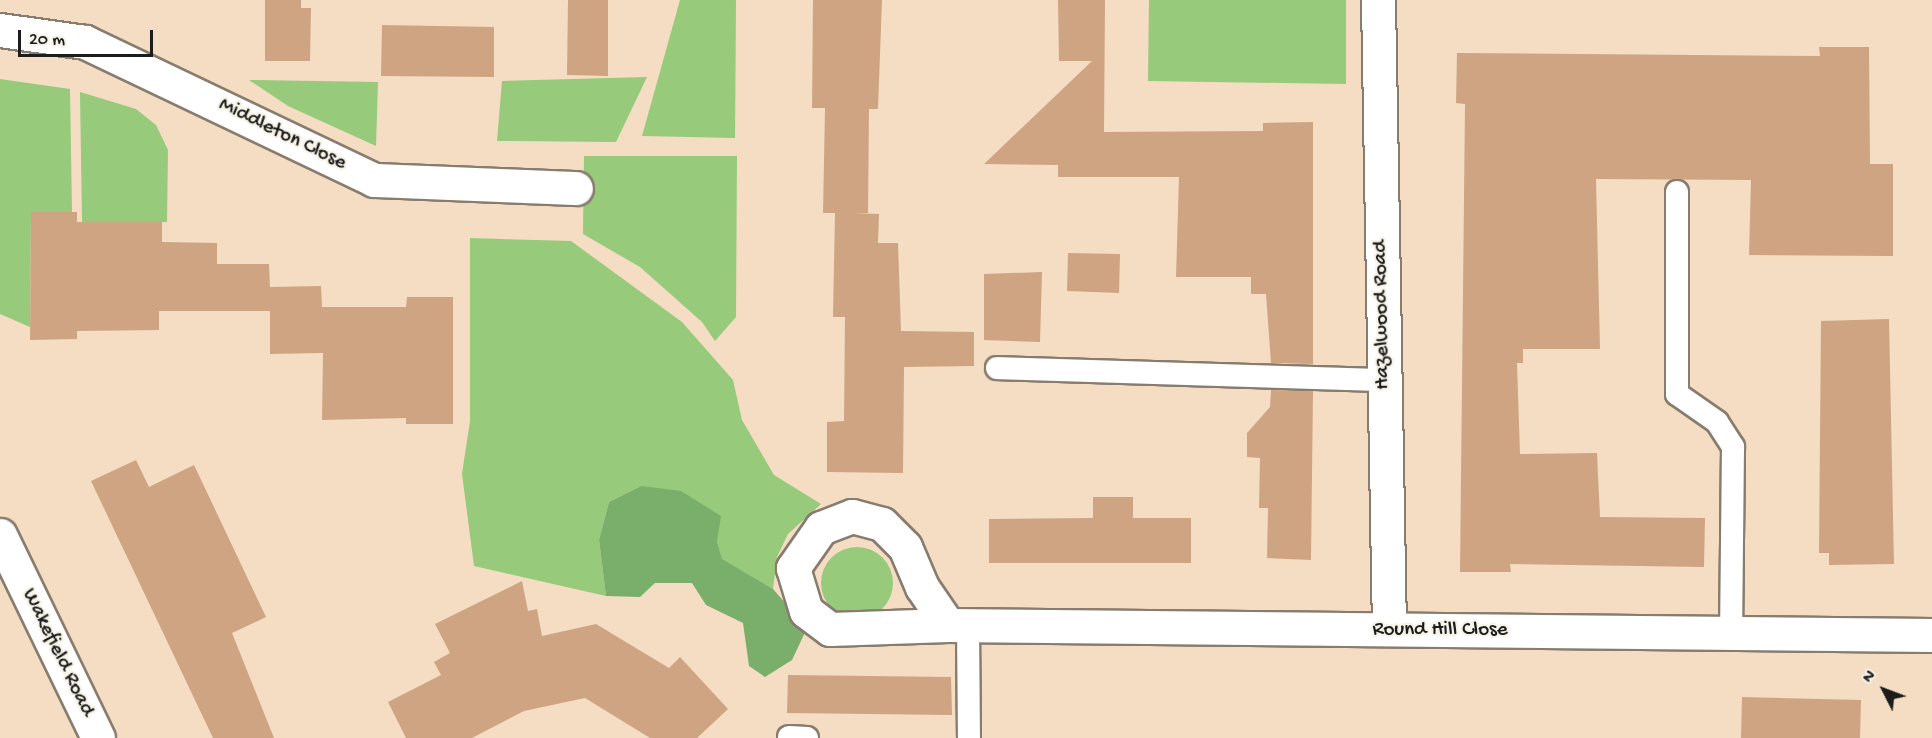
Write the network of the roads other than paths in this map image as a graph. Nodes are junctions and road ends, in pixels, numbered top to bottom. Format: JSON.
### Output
{"nodes":[{"id":1,"x":1378,"y":0,"type":"edge"},
{"id":2,"x":0,"y":30,"type":"edge"},
{"id":3,"x":576,"y":188,"type":"dead end"},
{"id":4,"x":1677,"y":192,"type":"dead end"},
{"id":5,"x":997,"y":368,"type":"dead end"},
{"id":6,"x":1384,"y":380,"type":"junction"},
{"id":7,"x":0,"y":535,"type":"edge"},
{"id":8,"x":958,"y":626,"type":"junction"},
{"id":9,"x":1389,"y":629,"type":"junction"},
{"id":10,"x":1731,"y":633,"type":"junction"},
{"id":11,"x":1932,"y":635,"type":"edge"},
{"id":12,"x":98,"y":738,"type":"edge"},
{"id":13,"x":969,"y":738,"type":"edge"}],
"edges":[{"from":1,"to":6,"type":"street","name":"Hazelwood Road"},
{"from":2,"to":3,"type":"street","name":"Middleton Close"},
{"from":4,"to":10,"type":"lane"},
{"from":5,"to":6,"type":"lane"},
{"from":6,"to":9,"type":"street","name":"Hazelwood Road"},
{"from":7,"to":12,"type":"street","name":"Wakefield Road"},
{"from":8,"to":8,"type":"street","name":"Round Hill Close"},
{"from":8,"to":9,"type":"street","name":"Round Hill Close"},
{"from":8,"to":13,"type":"lane"},
{"from":9,"to":10,"type":"street","name":"Round Hill Close"},
{"from":10,"to":11,"type":"street","name":"Round Hill Close"}]}
